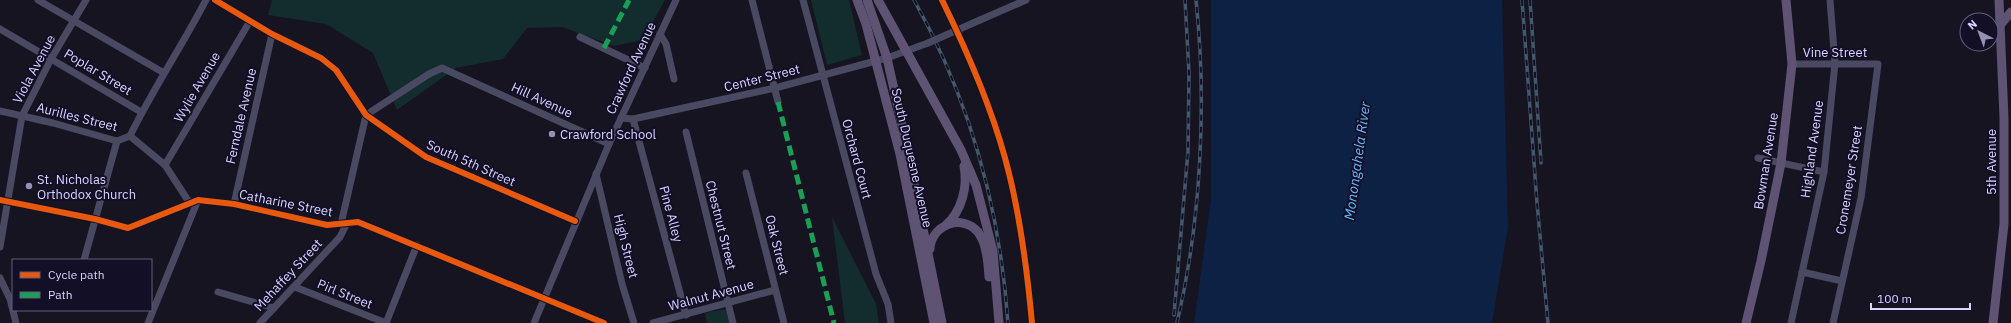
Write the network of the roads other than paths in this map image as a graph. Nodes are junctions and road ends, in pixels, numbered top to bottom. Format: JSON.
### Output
{"nodes":[{"id":1,"x":38,"y":0,"type":"edge"},
{"id":2,"x":86,"y":0,"type":"edge"},
{"id":3,"x":206,"y":0,"type":"edge"},
{"id":4,"x":215,"y":0,"type":"edge"},
{"id":5,"x":676,"y":0,"type":"edge"},
{"id":6,"x":752,"y":0,"type":"edge"},
{"id":7,"x":803,"y":0,"type":"edge"},
{"id":8,"x":857,"y":0,"type":"edge"},
{"id":9,"x":867,"y":0,"type":"edge"},
{"id":10,"x":878,"y":0,"type":"edge"},
{"id":11,"x":1026,"y":0,"type":"edge"},
{"id":12,"x":1786,"y":0,"type":"edge"},
{"id":13,"x":1830,"y":0,"type":"edge"},
{"id":14,"x":1999,"y":0,"type":"edge"},
{"id":15,"x":2011,"y":12,"type":"edge"},
{"id":16,"x":74,"y":21,"type":"junction"},
{"id":17,"x":250,"y":21,"type":"junction"},
{"id":18,"x":2001,"y":24,"type":"junction"},
{"id":19,"x":0,"y":29,"type":"edge"},
{"id":20,"x":272,"y":34,"type":"junction"},
{"id":21,"x":660,"y":34,"type":"junction"},
{"id":22,"x":580,"y":37,"type":"dead end"},
{"id":23,"x":906,"y":52,"type":"junction"},
{"id":24,"x":887,"y":58,"type":"junction"},
{"id":25,"x":51,"y":59,"type":"junction"},
{"id":26,"x":876,"y":60,"type":"junction"},
{"id":27,"x":1835,"y":63,"type":"junction"},
{"id":28,"x":1792,"y":64,"type":"junction"},
{"id":29,"x":1878,"y":64,"type":"joint"},
{"id":30,"x":645,"y":68,"type":"junction"},
{"id":31,"x":164,"y":73,"type":"junction"},
{"id":32,"x":822,"y":75,"type":"junction"},
{"id":33,"x":674,"y":79,"type":"dead end"},
{"id":34,"x":775,"y":88,"type":"junction"},
{"id":35,"x":2007,"y":92,"type":"edge"},
{"id":36,"x":778,"y":102,"type":"dead end"},
{"id":37,"x":0,"y":111,"type":"edge"},
{"id":38,"x":142,"y":112,"type":"junction"},
{"id":39,"x":366,"y":115,"type":"junction"},
{"id":40,"x":22,"y":116,"type":"junction"},
{"id":41,"x":621,"y":118,"type":"junction"},
{"id":42,"x":2007,"y":118,"type":"edge"},
{"id":43,"x":633,"y":119,"type":"junction"},
{"id":44,"x":686,"y":132,"type":"dead end"},
{"id":45,"x":130,"y":136,"type":"junction"},
{"id":46,"x":117,"y":141,"type":"junction"},
{"id":47,"x":609,"y":144,"type":"junction"},
{"id":48,"x":961,"y":150,"type":"junction"},
{"id":49,"x":1758,"y":158,"type":"dead end"},
{"id":50,"x":1781,"y":164,"type":"junction"},
{"id":51,"x":165,"y":165,"type":"junction"},
{"id":52,"x":1824,"y":172,"type":"junction"},
{"id":53,"x":746,"y":173,"type":"dead end"},
{"id":54,"x":596,"y":174,"type":"junction"},
{"id":55,"x":0,"y":200,"type":"edge"},
{"id":56,"x":198,"y":200,"type":"junction"},
{"id":57,"x":9,"y":201,"type":"junction"},
{"id":58,"x":189,"y":202,"type":"junction"},
{"id":59,"x":234,"y":204,"type":"junction"},
{"id":60,"x":94,"y":219,"type":"junction"},
{"id":61,"x":575,"y":221,"type":"junction"},
{"id":62,"x":344,"y":223,"type":"junction"},
{"id":63,"x":946,"y":224,"type":"junction"},
{"id":64,"x":417,"y":246,"type":"junction"},
{"id":65,"x":0,"y":247,"type":"edge"},
{"id":66,"x":930,"y":258,"type":"junction"},
{"id":67,"x":84,"y":259,"type":"edge"},
{"id":68,"x":1802,"y":272,"type":"junction"},
{"id":69,"x":0,"y":278,"type":"edge"},
{"id":70,"x":1842,"y":281,"type":"junction"},
{"id":71,"x":295,"y":287,"type":"junction"},
{"id":72,"x":776,"y":290,"type":"junction"},
{"id":73,"x":218,"y":292,"type":"dead end"},
{"id":74,"x":543,"y":298,"type":"junction"},
{"id":75,"x":729,"y":304,"type":"junction"},
{"id":76,"x":12,"y":307,"type":"edge"},
{"id":77,"x":274,"y":308,"type":"junction"},
{"id":78,"x":13,"y":311,"type":"edge"},
{"id":79,"x":686,"y":315,"type":"junction"},
{"id":80,"x":16,"y":323,"type":"edge"},
{"id":81,"x":148,"y":323,"type":"edge"},
{"id":82,"x":260,"y":323,"type":"edge"},
{"id":83,"x":386,"y":323,"type":"edge"},
{"id":84,"x":534,"y":323,"type":"edge"},
{"id":85,"x":604,"y":323,"type":"edge"},
{"id":86,"x":634,"y":323,"type":"edge"},
{"id":87,"x":653,"y":323,"type":"edge"},
{"id":88,"x":733,"y":323,"type":"edge"},
{"id":89,"x":784,"y":323,"type":"edge"},
{"id":90,"x":891,"y":323,"type":"edge"},
{"id":91,"x":934,"y":323,"type":"edge"},
{"id":92,"x":942,"y":323,"type":"edge"},
{"id":93,"x":993,"y":323,"type":"edge"},
{"id":94,"x":998,"y":323,"type":"edge"},
{"id":95,"x":1746,"y":323,"type":"edge"},
{"id":96,"x":1791,"y":323,"type":"edge"},
{"id":97,"x":1833,"y":323,"type":"edge"},
{"id":98,"x":1993,"y":323,"type":"edge"}],
"edges":[{"from":1,"to":16,"type":"street"},
{"from":2,"to":16,"type":"street","name":"Viola Avenue"},
{"from":3,"to":31,"type":"street"},
{"from":4,"to":17,"type":"street","name":"South 5th Street"},
{"from":5,"to":21,"type":"street","name":"Crawford Avenue"},
{"from":6,"to":34,"type":"street"},
{"from":7,"to":32,"type":"street","name":"Orchard Court"},
{"from":8,"to":26,"type":"main road","name":"South Duquesne Avenue"},
{"from":9,"to":24,"type":"main road","name":"South Duquesne Avenue"},
{"from":10,"to":23,"type":"main road"},
{"from":11,"to":23,"type":"street","name":"Center Street","bridge":true},
{"from":12,"to":28,"type":"main road","name":"Bowman Avenue"},
{"from":13,"to":27,"type":"street","name":"Highland Avenue"},
{"from":14,"to":18,"type":"main road","name":"5th Avenue"},
{"from":15,"to":18,"type":"main road"},
{"from":16,"to":25,"type":"street","name":"Viola Avenue"},
{"from":16,"to":31,"type":"street"},
{"from":17,"to":20,"type":"street","name":"South 5th Street"},
{"from":17,"to":51,"type":"street","name":"Wylie Avenue"},
{"from":18,"to":35,"type":"main road","name":"5th Avenue"},
{"from":19,"to":25,"type":"street","name":"Poplar Street"},
{"from":20,"to":39,"type":"street","name":"South 5th Street"},
{"from":20,"to":59,"type":"street","name":"Ferndale Avenue"},
{"from":21,"to":30,"type":"street","name":"Crawford Avenue"},
{"from":21,"to":33,"type":"street"},
{"from":22,"to":30,"type":"street"},
{"from":23,"to":24,"type":"street","name":"Center Street"},
{"from":23,"to":48,"type":"main road"},
{"from":24,"to":26,"type":"street","name":"Center Street"},
{"from":24,"to":66,"type":"main road","name":"South Duquesne Avenue"},
{"from":25,"to":38,"type":"street","name":"Poplar Street"},
{"from":25,"to":40,"type":"street","name":"Viola Avenue"},
{"from":26,"to":32,"type":"street","name":"Center Street"},
{"from":26,"to":91,"type":"main road","name":"South Duquesne Avenue"},
{"from":27,"to":28,"type":"street","name":"Vine Street"},
{"from":27,"to":29,"type":"street","name":"Vine Street"},
{"from":27,"to":52,"type":"street","name":"Highland Avenue"},
{"from":28,"to":50,"type":"main road","name":"Bowman Avenue"},
{"from":29,"to":70,"type":"street","name":"Cronemeyer Street"},
{"from":30,"to":41,"type":"street","name":"Crawford Avenue"},
{"from":31,"to":38,"type":"street"},
{"from":32,"to":34,"type":"street","name":"Center Street"},
{"from":32,"to":90,"type":"street","name":"Orchard Court"},
{"from":34,"to":36,"type":"street"},
{"from":34,"to":43,"type":"street","name":"Center Street"},
{"from":35,"to":42,"type":"main road","name":"5th Avenue"},
{"from":37,"to":40,"type":"street","name":"Aurilles Street"},
{"from":38,"to":45,"type":"street"},
{"from":39,"to":47,"type":"street","name":"Hill Avenue"},
{"from":39,"to":61,"type":"street","name":"South 5th Street"},
{"from":39,"to":62,"type":"street","name":"Mehaffey Street"},
{"from":40,"to":46,"type":"street","name":"Aurilles Street"},
{"from":40,"to":57,"type":"street","name":"Viola Avenue"},
{"from":41,"to":43,"type":"street","name":"Center Street"},
{"from":41,"to":47,"type":"street","name":"Crawford Avenue"},
{"from":42,"to":98,"type":"main road","name":"5th Avenue"},
{"from":43,"to":79,"type":"street","name":"Pine Alley"},
{"from":44,"to":75,"type":"street","name":"Chestnut Street"},
{"from":45,"to":46,"type":"street","name":"Aurilles Street"},
{"from":45,"to":51,"type":"street","name":"Aurilles Street"},
{"from":46,"to":60,"type":"street"},
{"from":47,"to":54,"type":"street","name":"Crawford Avenue"},
{"from":48,"to":63,"type":"main road"},
{"from":48,"to":94,"type":"main road"},
{"from":49,"to":50,"type":"street"},
{"from":50,"to":52,"type":"street"},
{"from":50,"to":95,"type":"main road","name":"Bowman Avenue"},
{"from":51,"to":58,"type":"street","name":"Aurilles Street"},
{"from":52,"to":68,"type":"street","name":"Highland Avenue"},
{"from":53,"to":72,"type":"street","name":"Oak Street"},
{"from":54,"to":61,"type":"street","name":"Crawford Avenue"},
{"from":54,"to":86,"type":"street","name":"High Street"},
{"from":55,"to":57,"type":"street","name":"Catharine Street"},
{"from":56,"to":58,"type":"street","name":"Catharine Street"},
{"from":56,"to":59,"type":"street","name":"Catharine Street"},
{"from":56,"to":81,"type":"street"},
{"from":57,"to":60,"type":"street","name":"Catharine Street"},
{"from":57,"to":65,"type":"street","name":"Viola Avenue"},
{"from":58,"to":60,"type":"street","name":"Catharine Street"},
{"from":59,"to":62,"type":"street","name":"Catharine Street"},
{"from":60,"to":67,"type":"street"},
{"from":61,"to":74,"type":"street","name":"Crawford Avenue"},
{"from":62,"to":64,"type":"street","name":"Catharine Street"},
{"from":62,"to":71,"type":"street","name":"Mehaffey Street"},
{"from":63,"to":66,"type":"main road"},
{"from":63,"to":93,"type":"main road"},
{"from":64,"to":74,"type":"street","name":"Catharine Street"},
{"from":64,"to":83,"type":"street"},
{"from":66,"to":92,"type":"main road","name":"South Duquesne Avenue"},
{"from":68,"to":70,"type":"street"},
{"from":68,"to":96,"type":"street","name":"Highland Avenue"},
{"from":69,"to":76,"type":"street"},
{"from":70,"to":97,"type":"street","name":"Cronemeyer Street"},
{"from":71,"to":77,"type":"street","name":"Mehaffey Street"},
{"from":71,"to":83,"type":"street","name":"Pirl Street"},
{"from":72,"to":75,"type":"street","name":"Walnut Avenue"},
{"from":72,"to":89,"type":"street","name":"Oak Street"},
{"from":73,"to":77,"type":"street"},
{"from":74,"to":84,"type":"street","name":"Crawford Avenue"},
{"from":74,"to":85,"type":"street","name":"Catharine Street"},
{"from":75,"to":79,"type":"street","name":"Walnut Avenue"},
{"from":75,"to":88,"type":"street","name":"Chestnut Street"},
{"from":77,"to":82,"type":"street","name":"Mehaffey Street"},
{"from":78,"to":80,"type":"street"},
{"from":79,"to":87,"type":"street","name":"Walnut Avenue"}]}
